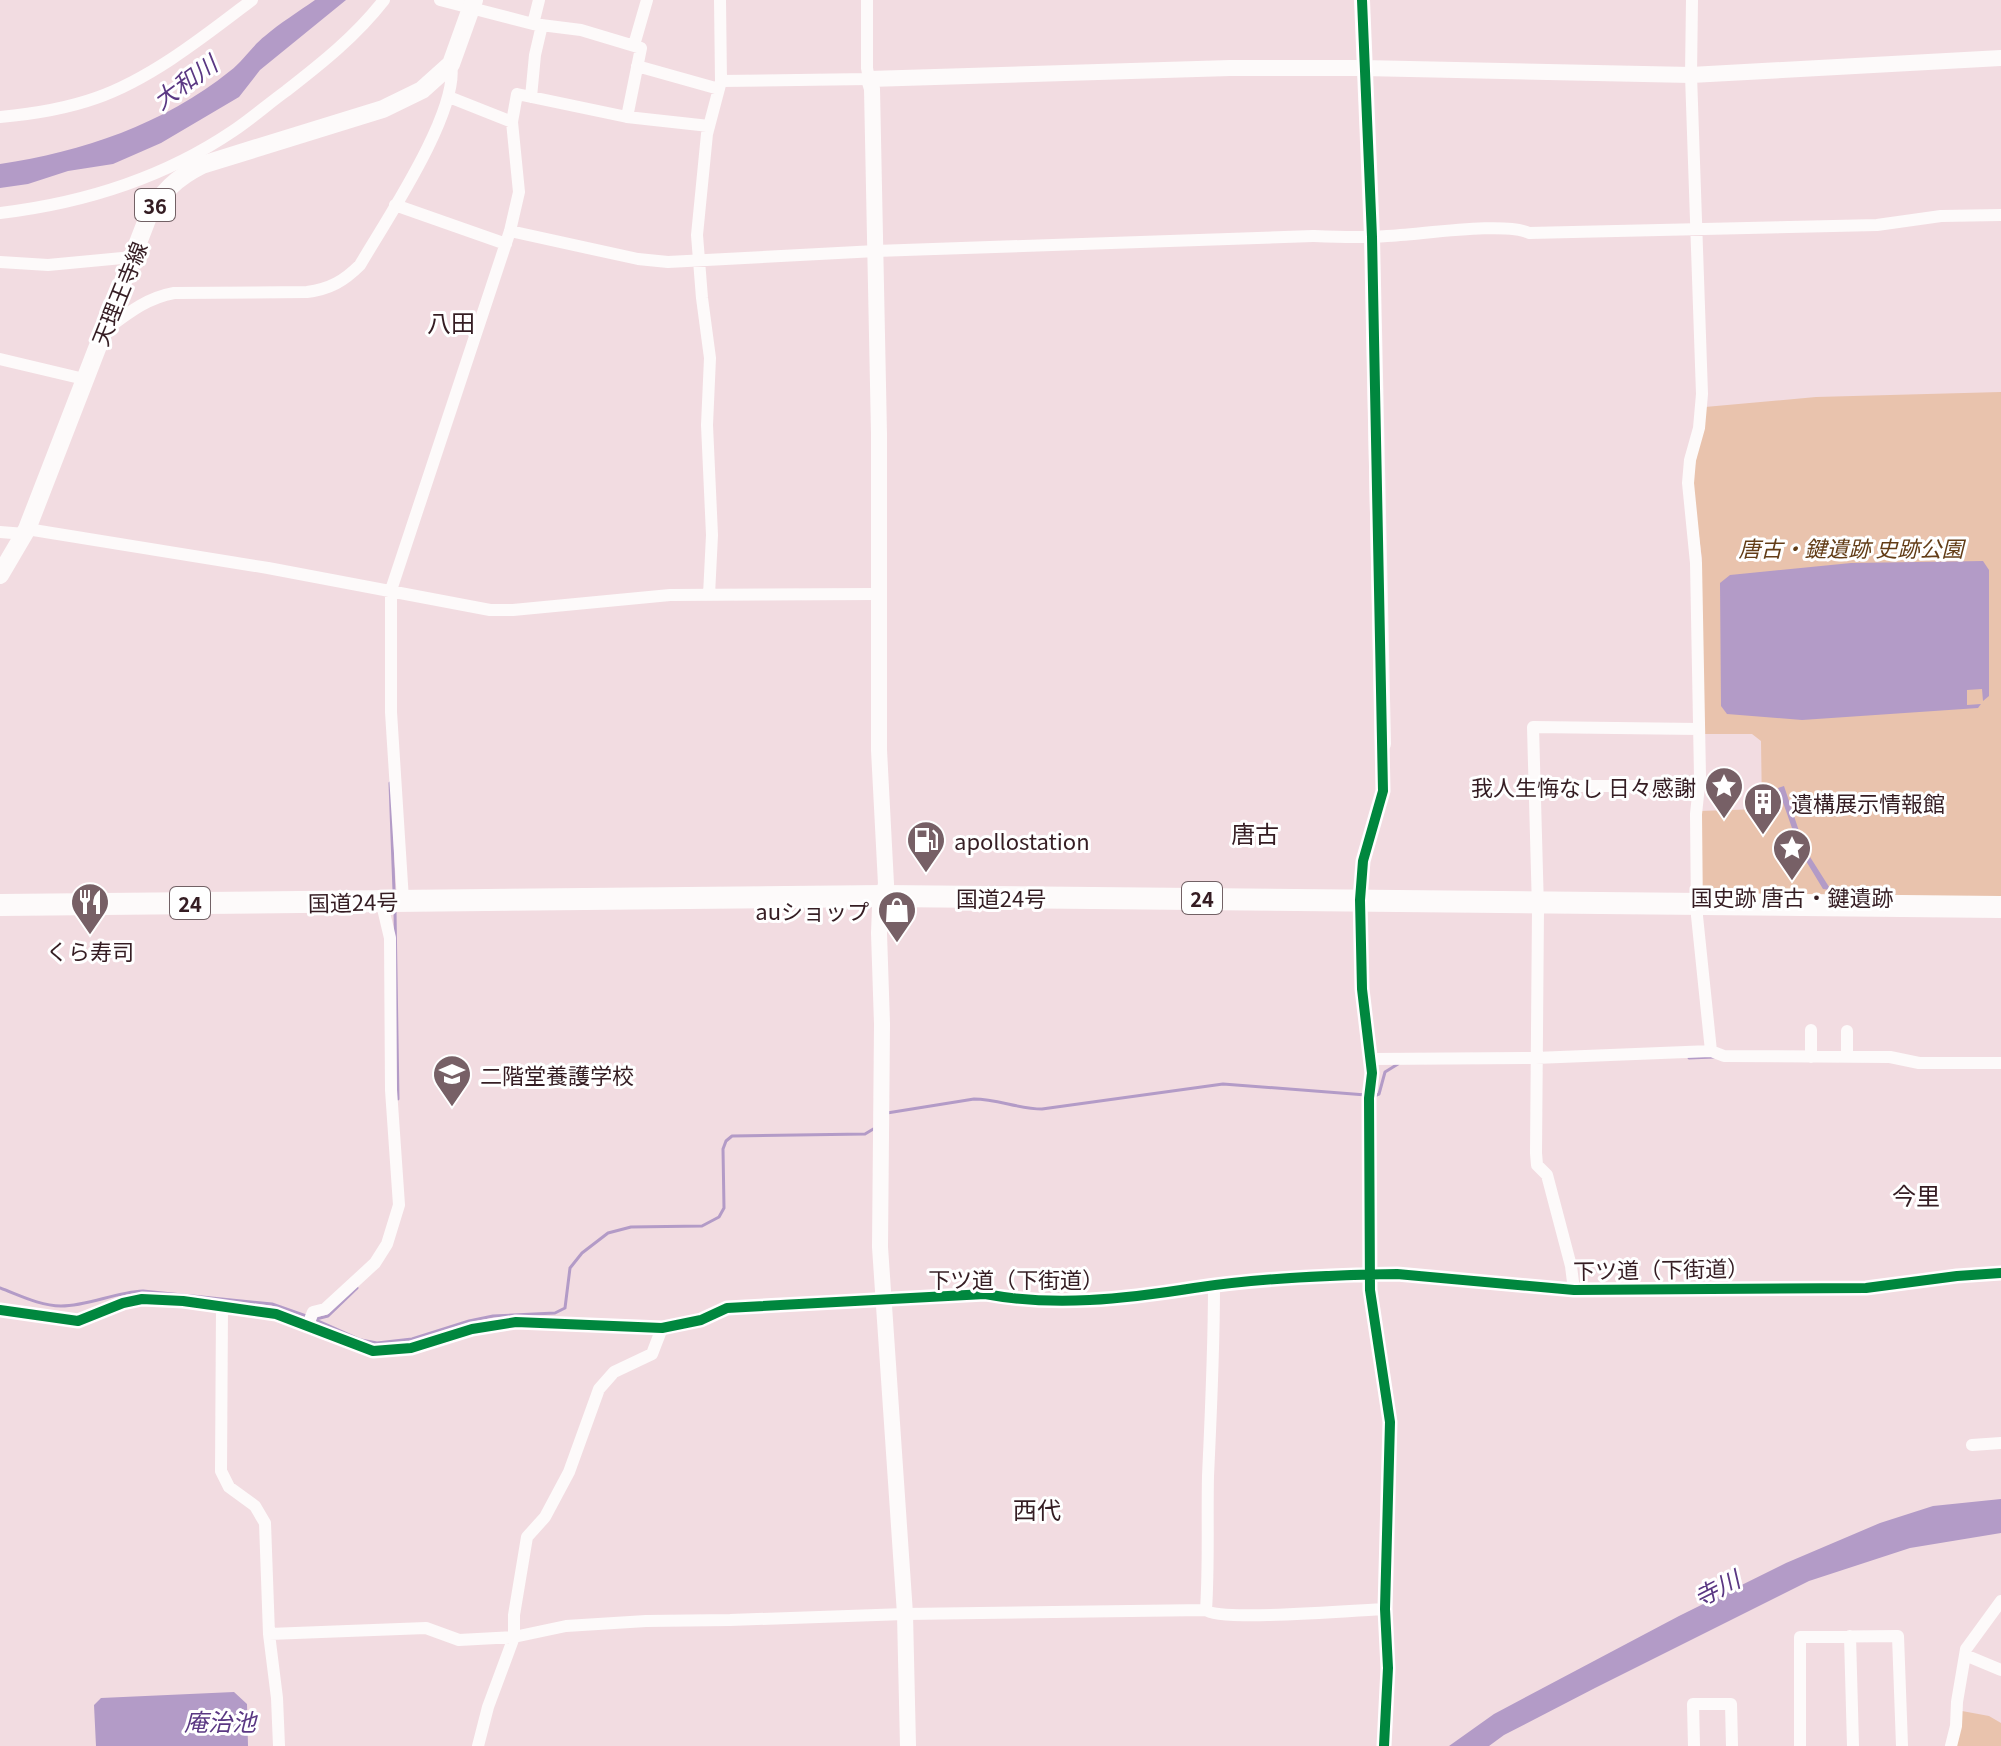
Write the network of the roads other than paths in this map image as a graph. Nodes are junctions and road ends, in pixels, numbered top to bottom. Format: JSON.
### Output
{"nodes":[{"id":1,"x":252,"y":0,"type":"edge"},
{"id":2,"x":384,"y":0,"type":"edge"},
{"id":3,"x":440,"y":0,"type":"edge"},
{"id":4,"x":539,"y":0,"type":"edge"},
{"id":5,"x":647,"y":0,"type":"edge"},
{"id":6,"x":720,"y":0,"type":"edge"},
{"id":7,"x":867,"y":0,"type":"edge"},
{"id":8,"x":1362,"y":0,"type":"edge"},
{"id":9,"x":1692,"y":0,"type":"edge"},
{"id":10,"x":472,"y":4,"type":"edge"},
{"id":11,"x":538,"y":24,"type":"junction"},
{"id":12,"x":634,"y":45,"type":"junction"},
{"id":13,"x":2001,"y":58,"type":"edge"},
{"id":14,"x":451,"y":64,"type":"junction"},
{"id":15,"x":637,"y":66,"type":"junction"},
{"id":16,"x":1363,"y":68,"type":"junction"},
{"id":17,"x":1691,"y":75,"type":"junction"},
{"id":18,"x":869,"y":79,"type":"junction"},
{"id":19,"x":720,"y":85,"type":"junction"},
{"id":20,"x":449,"y":97,"type":"junction"},
{"id":21,"x":531,"y":97,"type":"junction"},
{"id":22,"x":0,"y":117,"type":"edge"},
{"id":23,"x":627,"y":117,"type":"junction"},
{"id":24,"x":512,"y":122,"type":"junction"},
{"id":25,"x":709,"y":126,"type":"junction"},
{"id":26,"x":395,"y":205,"type":"junction"},
{"id":27,"x":0,"y":213,"type":"edge"},
{"id":28,"x":2001,"y":215,"type":"edge"},
{"id":29,"x":1695,"y":229,"type":"junction"},
{"id":30,"x":1372,"y":237,"type":"junction"},
{"id":31,"x":508,"y":238,"type":"junction"},
{"id":32,"x":876,"y":251,"type":"junction"},
{"id":33,"x":133,"y":257,"type":"junction"},
{"id":34,"x":698,"y":260,"type":"junction"},
{"id":35,"x":0,"y":262,"type":"edge"},
{"id":36,"x":102,"y":333,"type":"junction"},
{"id":37,"x":0,"y":359,"type":"edge"},
{"id":38,"x":84,"y":379,"type":"junction"},
{"id":39,"x":26,"y":531,"type":"junction"},
{"id":40,"x":0,"y":532,"type":"edge"},
{"id":41,"x":0,"y":575,"type":"edge"},
{"id":42,"x":391,"y":590,"type":"junction"},
{"id":43,"x":877,"y":594,"type":"junction"},
{"id":44,"x":709,"y":595,"type":"junction"},
{"id":45,"x":1699,"y":729,"type":"junction"},
{"id":46,"x":1383,"y":744,"type":"joint"},
{"id":47,"x":1534,"y":786,"type":"junction"},
{"id":48,"x":1699,"y":786,"type":"junction"},
{"id":49,"x":884,"y":896,"type":"junction"},
{"id":50,"x":392,"y":900,"type":"junction"},
{"id":51,"x":1360,"y":900,"type":"junction"},
{"id":52,"x":1537,"y":902,"type":"junction"},
{"id":53,"x":0,"y":905,"type":"edge"},
{"id":54,"x":1698,"y":905,"type":"junction"},
{"id":55,"x":2001,"y":907,"type":"edge"},
{"id":56,"x":1811,"y":1030,"type":"dead end"},
{"id":57,"x":1847,"y":1031,"type":"dead end"},
{"id":58,"x":1711,"y":1051,"type":"junction"},
{"id":59,"x":1811,"y":1057,"type":"junction"},
{"id":60,"x":1847,"y":1057,"type":"junction"},
{"id":61,"x":1371,"y":1059,"type":"junction"},
{"id":62,"x":1536,"y":1062,"type":"junction"},
{"id":63,"x":2001,"y":1063,"type":"edge"},
{"id":64,"x":2001,"y":1273,"type":"edge"},
{"id":65,"x":1370,"y":1275,"type":"junction"},
{"id":66,"x":1214,"y":1286,"type":"junction"},
{"id":67,"x":1574,"y":1290,"type":"junction"},
{"id":68,"x":881,"y":1300,"type":"junction"},
{"id":69,"x":222,"y":1308,"type":"junction"},
{"id":70,"x":0,"y":1310,"type":"edge"},
{"id":71,"x":307,"y":1327,"type":"junction"},
{"id":72,"x":662,"y":1328,"type":"junction"},
{"id":73,"x":2001,"y":1443,"type":"edge"},
{"id":74,"x":1972,"y":1445,"type":"dead end"},
{"id":75,"x":2001,"y":1601,"type":"edge"},
{"id":76,"x":1385,"y":1609,"type":"junction"},
{"id":77,"x":1206,"y":1610,"type":"junction"},
{"id":78,"x":905,"y":1614,"type":"junction"},
{"id":79,"x":269,"y":1634,"type":"junction"},
{"id":80,"x":1850,"y":1636,"type":"junction"},
{"id":81,"x":514,"y":1637,"type":"junction"},
{"id":82,"x":1965,"y":1655,"type":"junction"},
{"id":83,"x":2001,"y":1670,"type":"edge"},
{"id":84,"x":279,"y":1746,"type":"edge"},
{"id":85,"x":478,"y":1746,"type":"edge"},
{"id":86,"x":908,"y":1746,"type":"edge"},
{"id":87,"x":1384,"y":1746,"type":"edge"},
{"id":88,"x":1694,"y":1746,"type":"edge"},
{"id":89,"x":1732,"y":1746,"type":"edge"},
{"id":90,"x":1800,"y":1746,"type":"edge"},
{"id":91,"x":1853,"y":1746,"type":"edge"},
{"id":92,"x":1902,"y":1746,"type":"edge"},
{"id":93,"x":1951,"y":1746,"type":"edge"}],
"edges":[{"from":1,"to":22,"type":"street"},
{"from":2,"to":27,"type":"street"},
{"from":3,"to":10,"type":"street"},
{"from":4,"to":11,"type":"street"},
{"from":5,"to":12,"type":"street"},
{"from":6,"to":19,"type":"street"},
{"from":7,"to":18,"type":"street"},
{"from":8,"to":16,"type":"street"},
{"from":9,"to":17,"type":"street"},
{"from":10,"to":11,"type":"street"},
{"from":10,"to":14,"type":"main road","name":"天理王寺線","number":"36"},
{"from":11,"to":12,"type":"street"},
{"from":11,"to":21,"type":"street"},
{"from":12,"to":15,"type":"street"},
{"from":13,"to":17,"type":"street"},
{"from":14,"to":20,"type":"street"},
{"from":14,"to":33,"type":"main road","name":"天理王寺線","number":"36"},
{"from":15,"to":19,"type":"street"},
{"from":15,"to":23,"type":"street"},
{"from":16,"to":17,"type":"street"},
{"from":16,"to":18,"type":"street"},
{"from":16,"to":30,"type":"street"},
{"from":17,"to":29,"type":"street"},
{"from":18,"to":19,"type":"street"},
{"from":18,"to":32,"type":"street"},
{"from":19,"to":25,"type":"street"},
{"from":20,"to":24,"type":"street"},
{"from":20,"to":26,"type":"street"},
{"from":21,"to":23,"type":"street"},
{"from":21,"to":24,"type":"street"},
{"from":23,"to":25,"type":"street"},
{"from":24,"to":31,"type":"street"},
{"from":25,"to":34,"type":"street"},
{"from":26,"to":31,"type":"street"},
{"from":26,"to":36,"type":"street"},
{"from":28,"to":29,"type":"street"},
{"from":29,"to":30,"type":"street"},
{"from":29,"to":45,"type":"street"},
{"from":30,"to":32,"type":"street"},
{"from":30,"to":46,"type":"street"},
{"from":31,"to":34,"type":"street"},
{"from":31,"to":42,"type":"street"},
{"from":32,"to":34,"type":"street"},
{"from":32,"to":43,"type":"street"},
{"from":33,"to":35,"type":"street"},
{"from":33,"to":36,"type":"main road","name":"天理王寺線","number":"36"},
{"from":34,"to":44,"type":"street"},
{"from":36,"to":38,"type":"main road","name":"天理王寺線","number":"36"},
{"from":37,"to":38,"type":"street"},
{"from":38,"to":39,"type":"main road","name":"天理王寺線","number":"36"},
{"from":39,"to":40,"type":"street"},
{"from":39,"to":41,"type":"main road","name":"天理王寺線","number":"36"},
{"from":39,"to":42,"type":"street"},
{"from":42,"to":44,"type":"street"},
{"from":42,"to":50,"type":"street"},
{"from":43,"to":44,"type":"street"},
{"from":43,"to":49,"type":"street"},
{"from":45,"to":47,"type":"street"},
{"from":45,"to":48,"type":"street"},
{"from":46,"to":51,"type":"street"},
{"from":47,"to":48,"type":"street"},
{"from":47,"to":52,"type":"street"},
{"from":48,"to":54,"type":"street"},
{"from":49,"to":50,"type":"highway","name":"国道24号","number":"24"},
{"from":49,"to":51,"type":"highway","name":"国道24号","number":"24"},
{"from":49,"to":68,"type":"street"},
{"from":50,"to":53,"type":"highway","name":"国道24号","number":"24"},
{"from":50,"to":71,"type":"street"},
{"from":51,"to":52,"type":"highway","name":"国道24号","number":"24"},
{"from":51,"to":61,"type":"street"},
{"from":52,"to":54,"type":"highway","name":"国道24号","number":"24"},
{"from":52,"to":62,"type":"street"},
{"from":54,"to":55,"type":"highway","name":"国道24号","number":"24"},
{"from":54,"to":58,"type":"street"},
{"from":56,"to":59,"type":"street"},
{"from":57,"to":60,"type":"street"},
{"from":58,"to":59,"type":"street"},
{"from":58,"to":62,"type":"street"},
{"from":59,"to":60,"type":"street"},
{"from":60,"to":63,"type":"street"},
{"from":61,"to":62,"type":"street"},
{"from":61,"to":65,"type":"street"},
{"from":62,"to":67,"type":"street"},
{"from":64,"to":67,"type":"street","name":"下ツ道（下街道）"},
{"from":65,"to":66,"type":"street","name":"下ツ道（下街道）"},
{"from":65,"to":67,"type":"street","name":"下ツ道（下街道）"},
{"from":65,"to":76,"type":"street"},
{"from":66,"to":68,"type":"street","name":"下ツ道（下街道）"},
{"from":66,"to":77,"type":"street"},
{"from":68,"to":72,"type":"street","name":"下ツ道（下街道）"},
{"from":68,"to":78,"type":"street"},
{"from":69,"to":70,"type":"street","name":"下ツ道（下街道）"},
{"from":69,"to":71,"type":"street","name":"下ツ道（下街道）"},
{"from":69,"to":79,"type":"street"},
{"from":71,"to":72,"type":"street","name":"下ツ道（下街道）"},
{"from":72,"to":81,"type":"street"},
{"from":73,"to":74,"type":"street"},
{"from":75,"to":82,"type":"street"},
{"from":76,"to":77,"type":"street"},
{"from":76,"to":87,"type":"street"},
{"from":77,"to":78,"type":"street"},
{"from":78,"to":81,"type":"street"},
{"from":78,"to":86,"type":"street"},
{"from":79,"to":81,"type":"street"},
{"from":79,"to":84,"type":"street"},
{"from":80,"to":90,"type":"street"},
{"from":80,"to":91,"type":"street"},
{"from":80,"to":92,"type":"street"},
{"from":81,"to":85,"type":"street"},
{"from":82,"to":83,"type":"street"},
{"from":82,"to":93,"type":"street"},
{"from":88,"to":89,"type":"street"}]}
